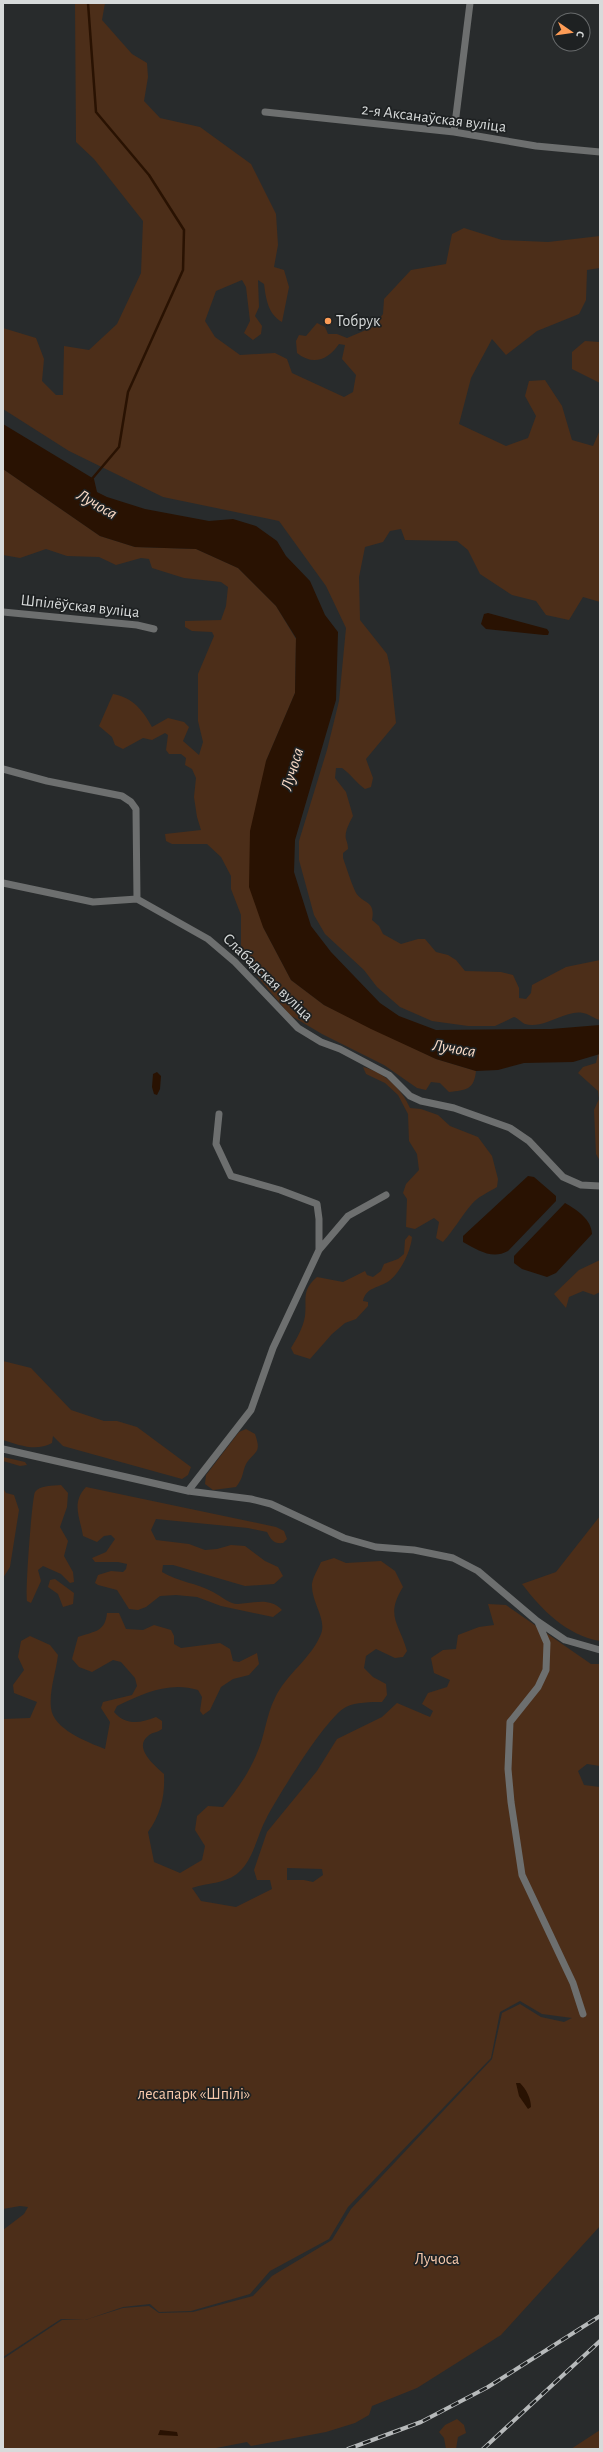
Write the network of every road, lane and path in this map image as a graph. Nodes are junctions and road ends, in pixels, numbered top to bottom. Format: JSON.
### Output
{"nodes":[{"id":1,"x":470,"y":3,"type":"edge"},
{"id":2,"x":265,"y":112,"type":"dead end"},
{"id":3,"x":454,"y":132,"type":"junction"},
{"id":4,"x":600,"y":152,"type":"edge"},
{"id":5,"x":3,"y":612,"type":"edge"},
{"id":6,"x":154,"y":629,"type":"dead end"},
{"id":7,"x":3,"y":769,"type":"edge"},
{"id":8,"x":3,"y":883,"type":"edge"},
{"id":9,"x":137,"y":899,"type":"junction"},
{"id":10,"x":219,"y":1114,"type":"dead end"},
{"id":11,"x":600,"y":1186,"type":"edge"},
{"id":12,"x":386,"y":1195,"type":"dead end"},
{"id":13,"x":319,"y":1250,"type":"junction"},
{"id":14,"x":3,"y":1449,"type":"edge"},
{"id":15,"x":188,"y":1491,"type":"junction"},
{"id":16,"x":537,"y":1621,"type":"junction"},
{"id":17,"x":600,"y":1650,"type":"edge"},
{"id":18,"x":583,"y":2014,"type":"dead end"}],
"edges":[{"from":1,"to":3,"type":"street"},
{"from":2,"to":3,"type":"street","name":"2-я Аксанаўская вуліца"},
{"from":3,"to":4,"type":"street","name":"2-я Аксанаўская вуліца"},
{"from":5,"to":6,"type":"street","name":"Шпілёўская вуліца"},
{"from":7,"to":9,"type":"street"},
{"from":8,"to":9,"type":"street"},
{"from":9,"to":11,"type":"street","name":"Слабадская вуліца"},
{"from":10,"to":13,"type":"street"},
{"from":12,"to":13,"type":"street"},
{"from":13,"to":15,"type":"street"},
{"from":14,"to":15,"type":"street"},
{"from":15,"to":16,"type":"street"},
{"from":16,"to":17,"type":"street"},
{"from":16,"to":18,"type":"street"}]}
